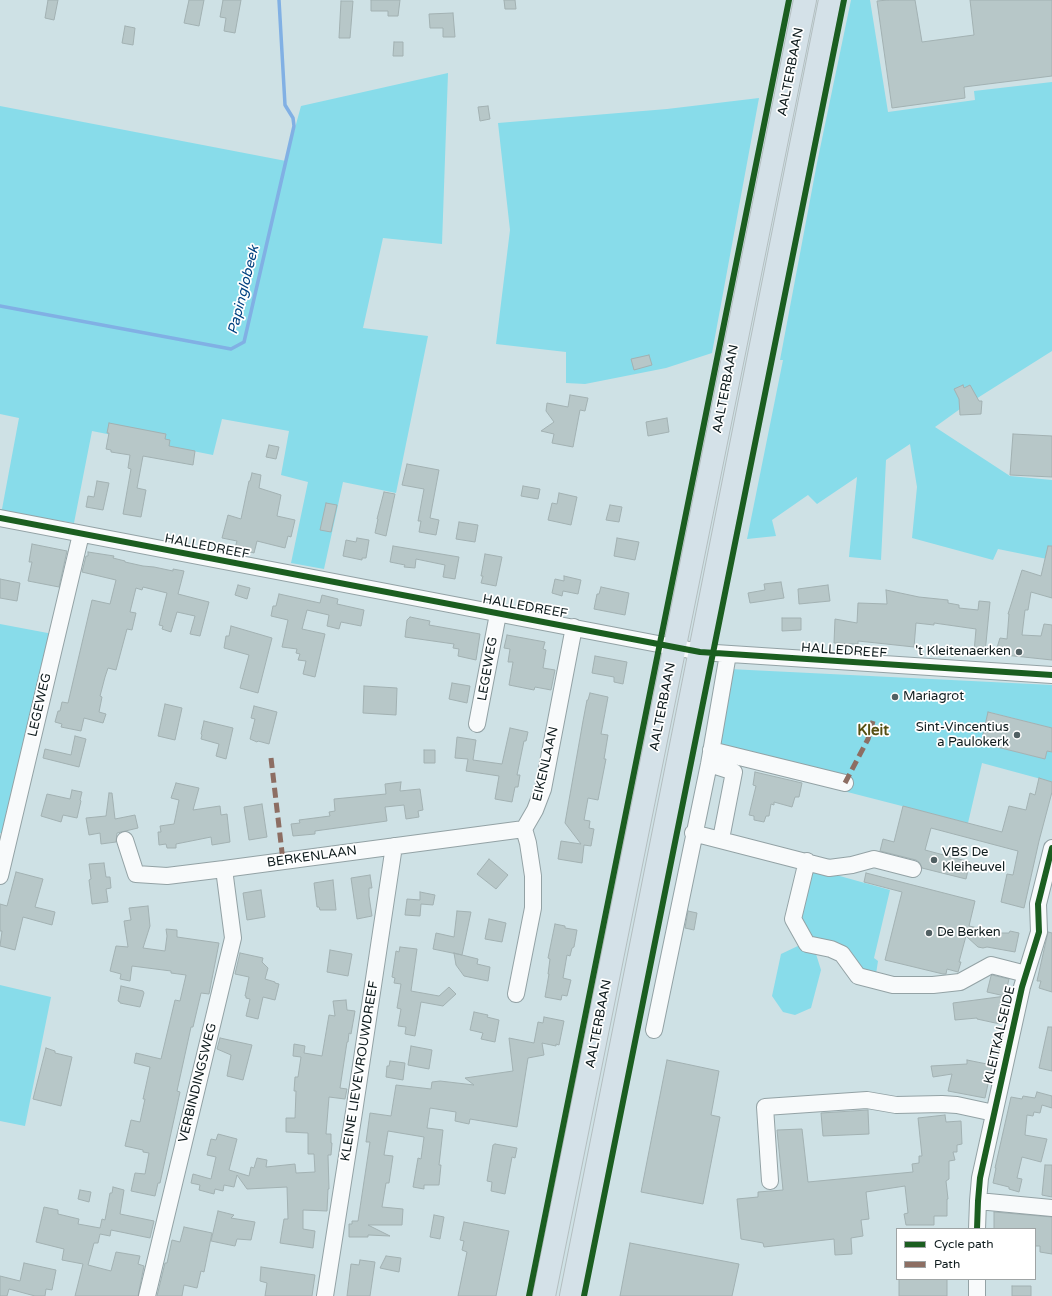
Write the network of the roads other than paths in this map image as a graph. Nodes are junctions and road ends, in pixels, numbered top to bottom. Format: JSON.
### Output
{"nodes":[{"id":1,"x":805,"y":0,"type":"edge"},
{"id":2,"x":830,"y":0,"type":"edge"},
{"id":3,"x":0,"y":518,"type":"edge"},
{"id":4,"x":81,"y":534,"type":"junction"},
{"id":5,"x":498,"y":614,"type":"junction"},
{"id":6,"x":574,"y":627,"type":"junction"},
{"id":7,"x":675,"y":646,"type":"junction"},
{"id":8,"x":700,"y":652,"type":"junction"},
{"id":9,"x":728,"y":654,"type":"junction"},
{"id":10,"x":1052,"y":675,"type":"edge"},
{"id":11,"x":477,"y":724,"type":"dead end"},
{"id":12,"x":710,"y":757,"type":"junction"},
{"id":13,"x":844,"y":783,"type":"dead end"},
{"id":14,"x":524,"y":829,"type":"junction"},
{"id":15,"x":694,"y":833,"type":"junction"},
{"id":16,"x":721,"y":839,"type":"junction"},
{"id":17,"x":125,"y":840,"type":"dead end"},
{"id":18,"x":394,"y":846,"type":"junction"},
{"id":19,"x":1052,"y":848,"type":"edge"},
{"id":20,"x":807,"y":861,"type":"junction"},
{"id":21,"x":224,"y":869,"type":"junction"},
{"id":22,"x":913,"y":869,"type":"dead end"},
{"id":23,"x":0,"y":876,"type":"edge"},
{"id":24,"x":1045,"y":923,"type":"edge"},
{"id":25,"x":1026,"y":974,"type":"junction"},
{"id":26,"x":516,"y":994,"type":"dead end"},
{"id":27,"x":654,"y":1030,"type":"dead end"},
{"id":28,"x":994,"y":1113,"type":"junction"},
{"id":29,"x":770,"y":1181,"type":"dead end"},
{"id":30,"x":978,"y":1201,"type":"junction"},
{"id":31,"x":1052,"y":1208,"type":"edge"},
{"id":32,"x":978,"y":1228,"type":"edge"},
{"id":33,"x":977,"y":1280,"type":"edge"},
{"id":34,"x":147,"y":1296,"type":"edge"},
{"id":35,"x":325,"y":1296,"type":"edge"},
{"id":36,"x":544,"y":1296,"type":"edge"},
{"id":37,"x":571,"y":1296,"type":"edge"},
{"id":38,"x":977,"y":1296,"type":"edge"}],
"edges":[{"from":1,"to":7,"type":"highway","name":"AALTERBAAN"},
{"from":2,"to":8,"type":"highway","name":"AALTERBAAN"},
{"from":3,"to":4,"type":"street","name":"HALLEDREEF"},
{"from":4,"to":5,"type":"street","name":"HALLEDREEF"},
{"from":4,"to":23,"type":"street","name":"LEGEWEG"},
{"from":5,"to":6,"type":"street","name":"HALLEDREEF"},
{"from":5,"to":11,"type":"street","name":"LEGEWEG"},
{"from":6,"to":7,"type":"street","name":"HALLEDREEF"},
{"from":6,"to":14,"type":"street","name":"EIKENLAAN"},
{"from":7,"to":8,"type":"street","name":"HALLEDREEF"},
{"from":7,"to":36,"type":"highway","name":"AALTERBAAN"},
{"from":8,"to":9,"type":"street","name":"HALLEDREEF"},
{"from":8,"to":37,"type":"highway","name":"AALTERBAAN"},
{"from":9,"to":10,"type":"street","name":"HALLEDREEF"},
{"from":9,"to":12,"type":"street"},
{"from":12,"to":13,"type":"street"},
{"from":12,"to":15,"type":"street"},
{"from":12,"to":16,"type":"street"},
{"from":14,"to":18,"type":"street","name":"BERKENLAAN"},
{"from":14,"to":26,"type":"street"},
{"from":15,"to":16,"type":"street"},
{"from":15,"to":27,"type":"street"},
{"from":16,"to":20,"type":"street"},
{"from":17,"to":21,"type":"street","name":"BERKENLAAN"},
{"from":18,"to":21,"type":"street","name":"BERKENLAAN"},
{"from":18,"to":35,"type":"street","name":"KLEINE LIEVEVROUWDREEF"},
{"from":19,"to":24,"type":"street","name":"KLEITKALSEIDE"},
{"from":20,"to":22,"type":"street"},
{"from":20,"to":25,"type":"street"},
{"from":21,"to":34,"type":"street","name":"VERBINDINGSWEG"},
{"from":24,"to":25,"type":"street","name":"KLEITKALSEIDE"},
{"from":25,"to":28,"type":"street","name":"KLEITKALSEIDE"},
{"from":28,"to":29,"type":"street"},
{"from":28,"to":30,"type":"street","name":"KLEITKALSEIDE"},
{"from":30,"to":31,"type":"street"},
{"from":30,"to":32,"type":"street","name":"KLEITKALSEIDE"},
{"from":33,"to":38,"type":"street"}]}
